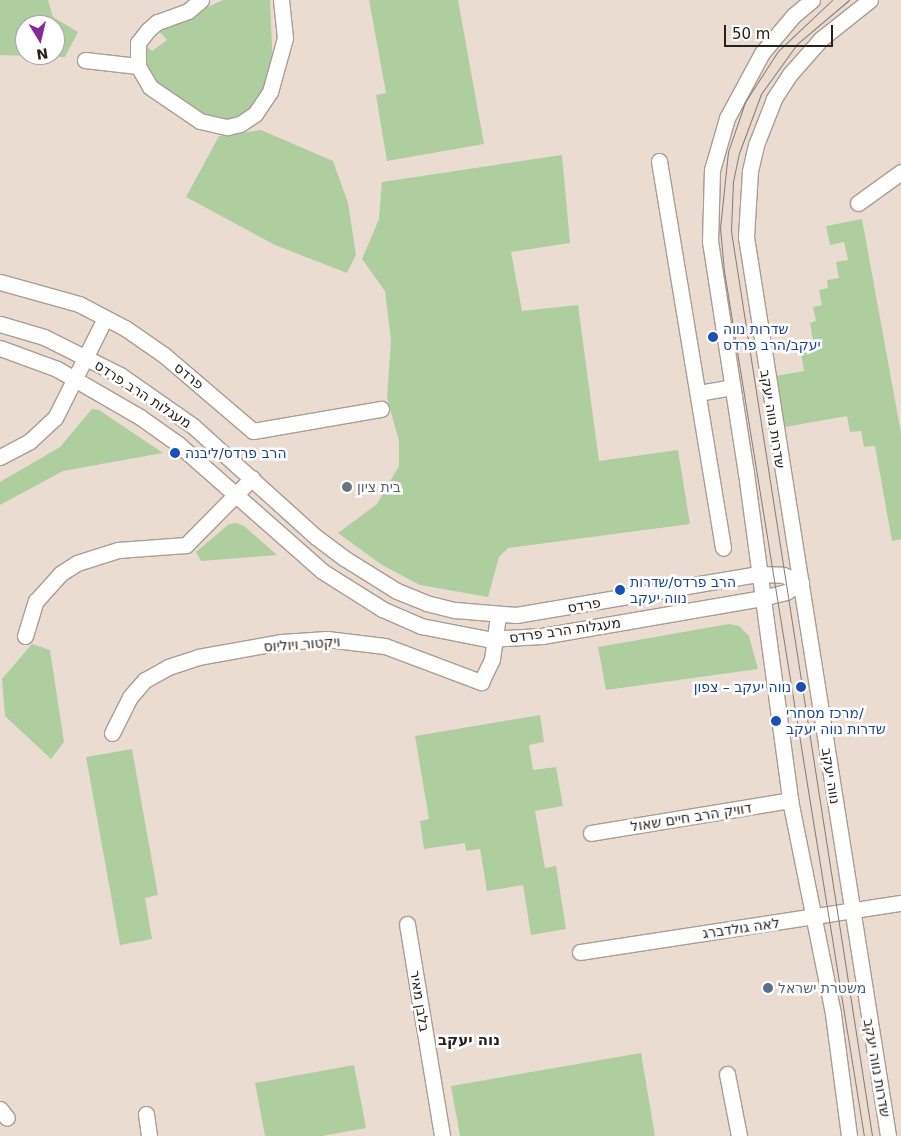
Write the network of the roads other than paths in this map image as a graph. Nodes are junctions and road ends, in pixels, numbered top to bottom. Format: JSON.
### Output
{"nodes":[{"id":1,"x":201,"y":0,"type":"edge"},
{"id":2,"x":282,"y":0,"type":"edge"},
{"id":3,"x":812,"y":0,"type":"edge"},
{"id":4,"x":870,"y":0,"type":"edge"},
{"id":5,"x":85,"y":60,"type":"dead end"},
{"id":6,"x":138,"y":66,"type":"junction"},
{"id":7,"x":659,"y":161,"type":"dead end"},
{"id":8,"x":901,"y":172,"type":"edge"},
{"id":9,"x":858,"y":203,"type":"dead end"},
{"id":10,"x":0,"y":282,"type":"edge"},
{"id":11,"x":105,"y":318,"type":"junction"},
{"id":12,"x":0,"y":324,"type":"edge"},
{"id":13,"x":0,"y":348,"type":"edge"},
{"id":14,"x":87,"y":358,"type":"junction"},
{"id":15,"x":77,"y":379,"type":"junction"},
{"id":16,"x":731,"y":387,"type":"junction"},
{"id":17,"x":698,"y":393,"type":"junction"},
{"id":18,"x":381,"y":409,"type":"dead end"},
{"id":19,"x":0,"y":457,"type":"edge"},
{"id":20,"x":252,"y":478,"type":"junction"},
{"id":21,"x":236,"y":495,"type":"junction"},
{"id":22,"x":723,"y":548,"type":"dead end"},
{"id":23,"x":759,"y":574,"type":"junction"},
{"id":24,"x":800,"y":582,"type":"junction"},
{"id":25,"x":762,"y":598,"type":"junction"},
{"id":26,"x":498,"y":616,"type":"junction"},
{"id":27,"x":25,"y":636,"type":"dead end"},
{"id":28,"x":496,"y":639,"type":"junction"},
{"id":29,"x":112,"y":733,"type":"dead end"},
{"id":30,"x":790,"y":800,"type":"junction"},
{"id":31,"x":591,"y":833,"type":"dead end"},
{"id":32,"x":901,"y":903,"type":"edge"},
{"id":33,"x":852,"y":911,"type":"junction"},
{"id":34,"x":813,"y":917,"type":"junction"},
{"id":35,"x":407,"y":924,"type":"dead end"},
{"id":36,"x":580,"y":952,"type":"dead end"},
{"id":37,"x":727,"y":1074,"type":"dead end"},
{"id":38,"x":146,"y":1114,"type":"dead end"},
{"id":39,"x":848,"y":1133,"type":"edge"},
{"id":40,"x":149,"y":1136,"type":"edge"},
{"id":41,"x":442,"y":1136,"type":"edge"},
{"id":42,"x":739,"y":1136,"type":"edge"},
{"id":43,"x":888,"y":1136,"type":"edge"}],
"edges":[{"from":1,"to":6,"type":"street"},
{"from":2,"to":6,"type":"street"},
{"from":3,"to":16,"type":"street"},
{"from":4,"to":24,"type":"street","name":"שדרות נווה יעקב"},
{"from":5,"to":6,"type":"street"},
{"from":7,"to":17,"type":"street"},
{"from":8,"to":9,"type":"street"},
{"from":10,"to":11,"type":"street","name":"פרדס"},
{"from":11,"to":14,"type":"street"},
{"from":11,"to":18,"type":"street","name":"פרדס"},
{"from":12,"to":14,"type":"street"},
{"from":13,"to":15,"type":"street"},
{"from":14,"to":15,"type":"street"},
{"from":14,"to":20,"type":"street","name":"מעגלות הרב פרדס"},
{"from":15,"to":19,"type":"street"},
{"from":15,"to":21,"type":"street"},
{"from":16,"to":17,"type":"street"},
{"from":16,"to":23,"type":"street"},
{"from":17,"to":22,"type":"street"},
{"from":20,"to":21,"type":"street"},
{"from":20,"to":26,"type":"street","name":"מעגלות הרב פרדס"},
{"from":21,"to":27,"type":"street"},
{"from":21,"to":28,"type":"street","name":"מעגלות הרב פרדס"},
{"from":23,"to":24,"type":"street"},
{"from":23,"to":25,"type":"street"},
{"from":23,"to":26,"type":"street","name":"פרדס"},
{"from":24,"to":25,"type":"street","name":"מעגלות הרב פרדס"},
{"from":24,"to":33,"type":"street","name":"נווה יעקב"},
{"from":25,"to":28,"type":"street","name":"מעגלות הרב פרדס"},
{"from":25,"to":30,"type":"street"},
{"from":26,"to":28,"type":"street","name":"ויקטור ויוליוס"},
{"from":28,"to":29,"type":"street","name":"ויקטור ויוליוס"},
{"from":30,"to":31,"type":"street","name":"דוויק הרב חיים שאול"},
{"from":30,"to":34,"type":"street"},
{"from":32,"to":33,"type":"street","name":"לאה גולדברג"},
{"from":33,"to":34,"type":"street","name":"לאה גולדברג"},
{"from":33,"to":43,"type":"street","name":"שדרות נווה יעקב"},
{"from":34,"to":36,"type":"street","name":"לאה גולדברג"},
{"from":34,"to":39,"type":"street"},
{"from":35,"to":41,"type":"street","name":"בלבן מאיר"},
{"from":37,"to":42,"type":"street"},
{"from":38,"to":40,"type":"street"}]}
